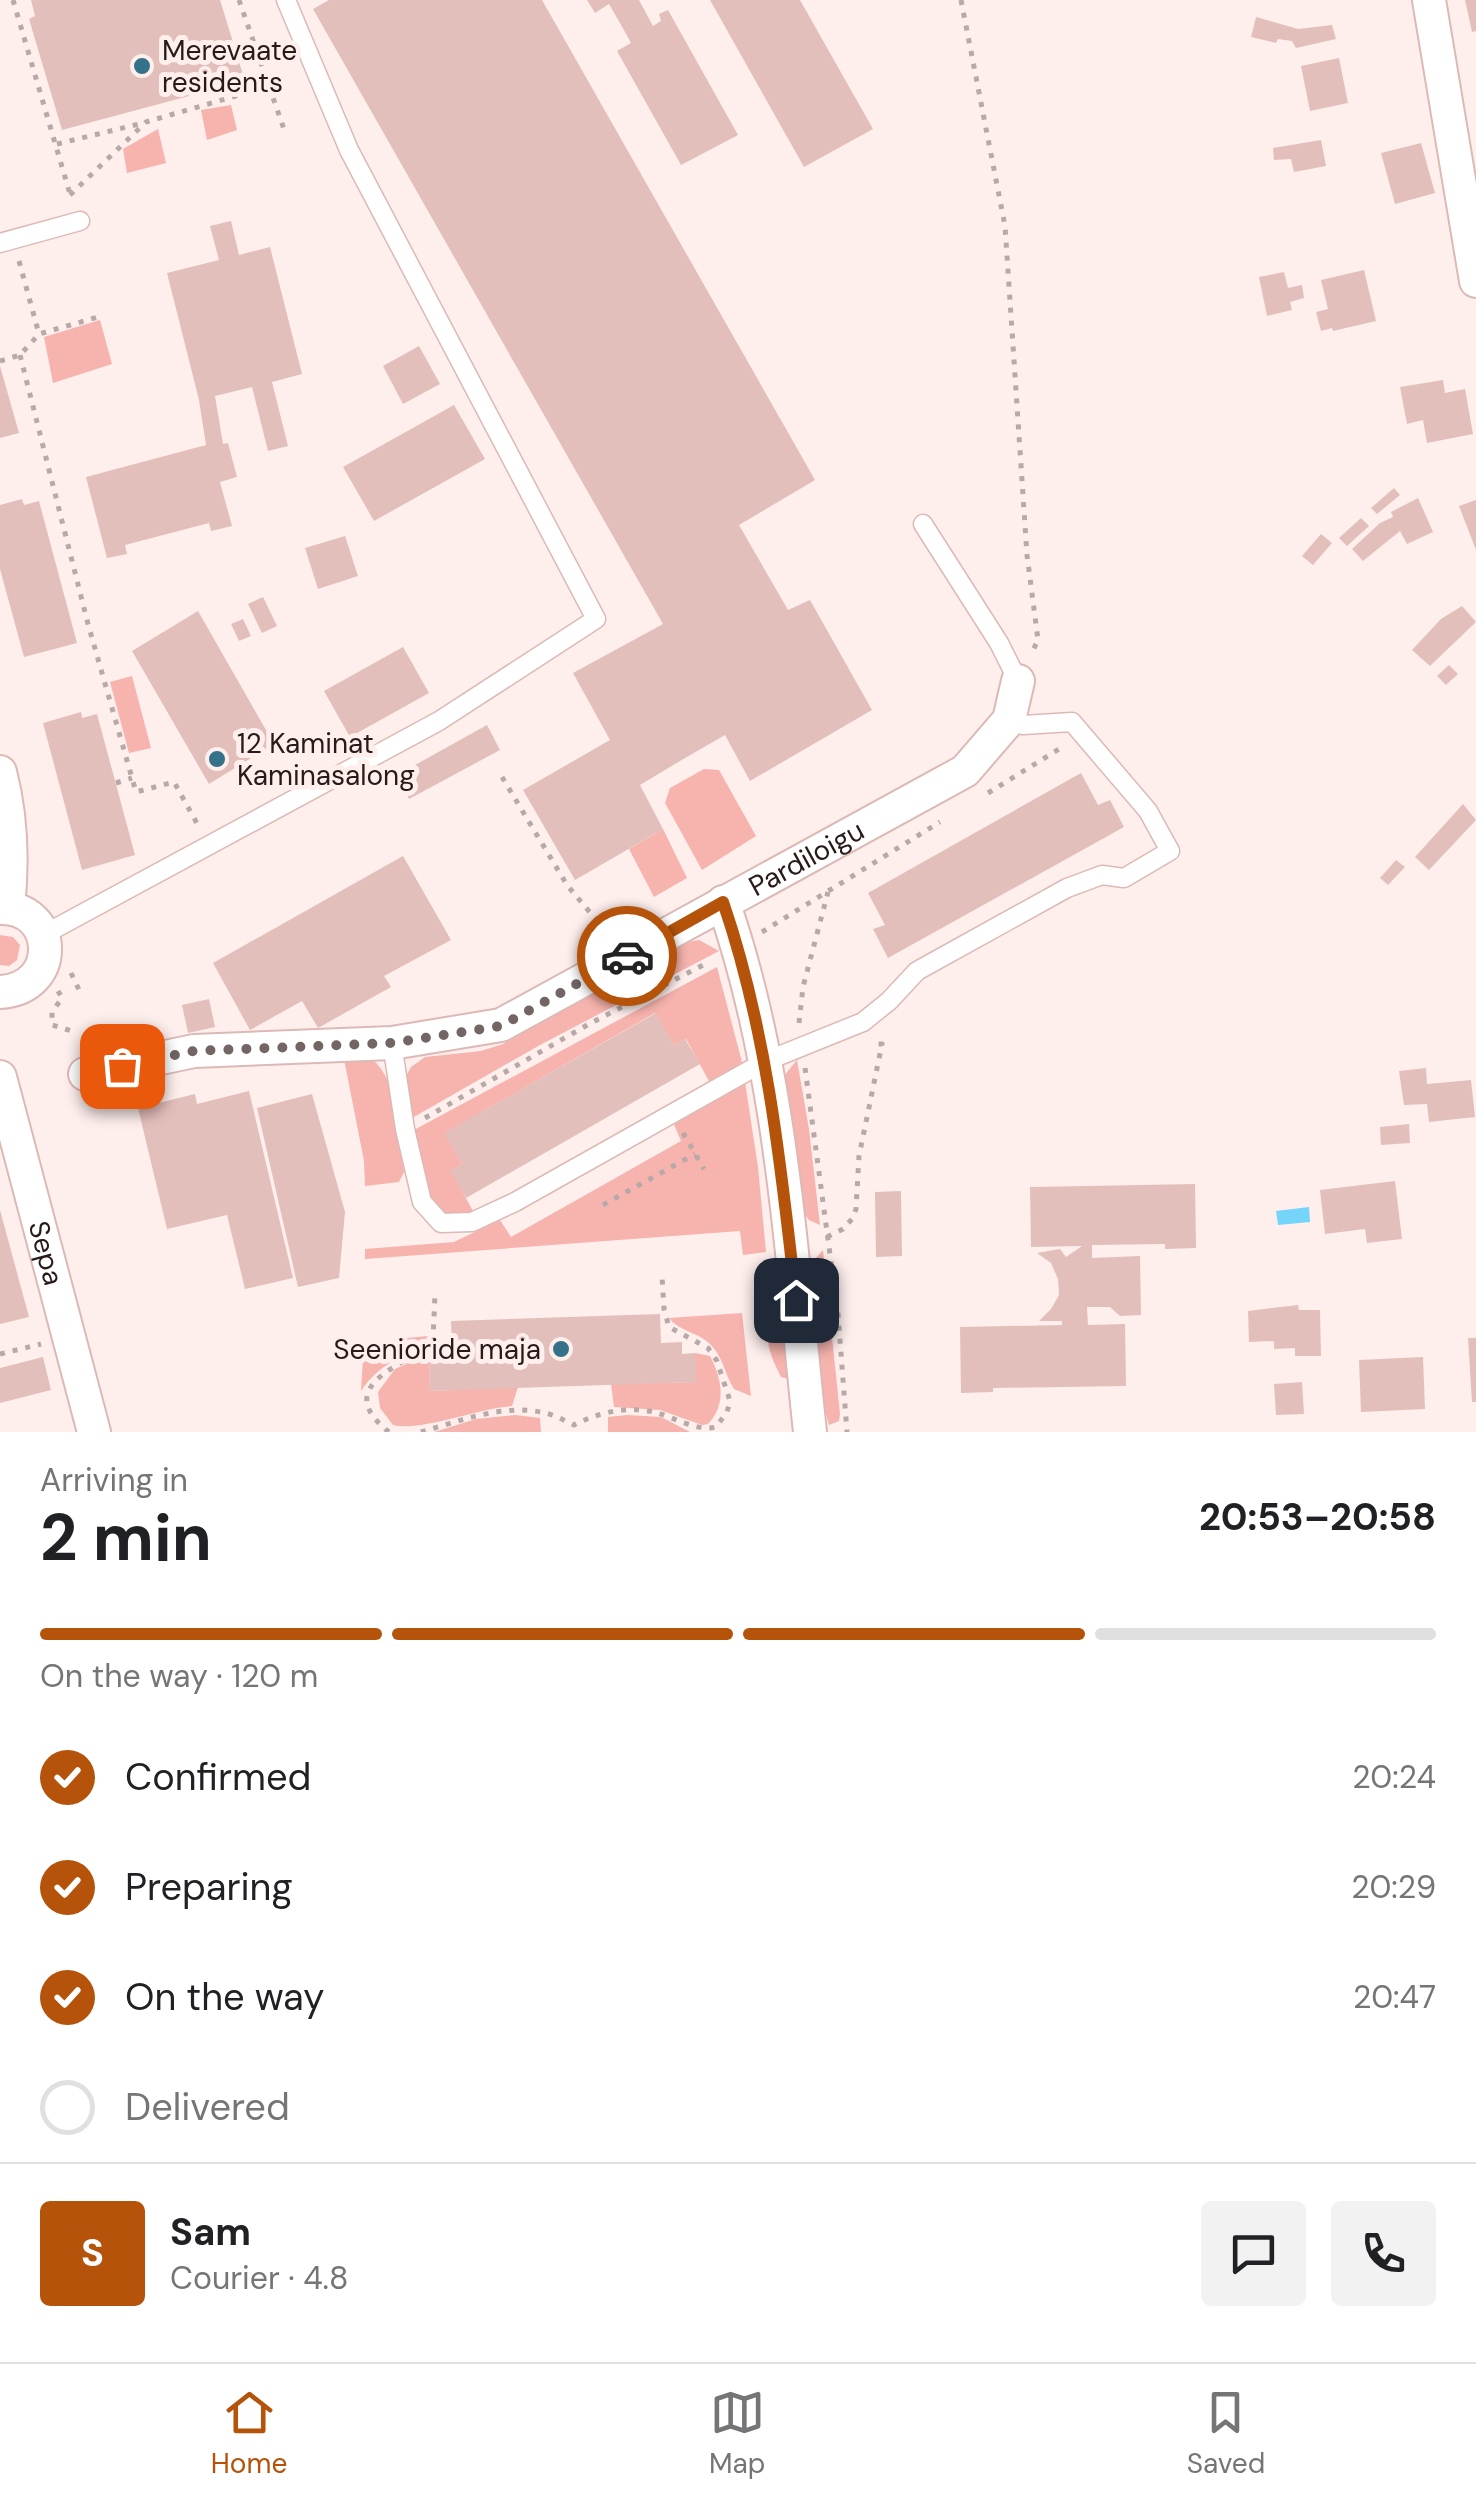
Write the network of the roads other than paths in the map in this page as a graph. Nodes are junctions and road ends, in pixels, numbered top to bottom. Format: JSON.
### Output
{"nodes":[{"id":1,"x":286,"y":0,"type":"edge"},
{"id":2,"x":1430,"y":0,"type":"edge"},
{"id":3,"x":77,"y":214,"type":"road end"},
{"id":4,"x":0,"y":243,"type":"edge"},
{"id":5,"x":1476,"y":280,"type":"edge"},
{"id":6,"x":923,"y":524,"type":"dead end"},
{"id":7,"x":1018,"y":682,"type":"joint"},
{"id":8,"x":1009,"y":720,"type":"junction"},
{"id":9,"x":0,"y":772,"type":"edge"},
{"id":10,"x":723,"y":902,"type":"junction"},
{"id":11,"x":4,"y":908,"type":"edge"},
{"id":12,"x":43,"y":935,"type":"junction"},
{"id":13,"x":0,"y":998,"type":"edge"},
{"id":14,"x":392,"y":1043,"type":"junction"},
{"id":15,"x":764,"y":1062,"type":"junction"},
{"id":16,"x":86,"y":1074,"type":"dead end"},
{"id":17,"x":0,"y":1077,"type":"edge"},
{"id":18,"x":94,"y":1432,"type":"edge"},
{"id":19,"x":810,"y":1432,"type":"edge"}],
"edges":[{"from":1,"to":12,"type":"lane"},
{"from":2,"to":5,"type":"street"},
{"from":3,"to":4,"type":"lane"},
{"from":6,"to":7,"type":"lane"},
{"from":7,"to":8,"type":"street","name":"Pardiloigu"},
{"from":8,"to":10,"type":"street","name":"Pardiloigu"},
{"from":8,"to":15,"type":"lane"},
{"from":9,"to":11,"type":"street"},
{"from":10,"to":14,"type":"street","name":"Pardiloigu"},
{"from":10,"to":15,"type":"street"},
{"from":11,"to":12,"type":"street"},
{"from":12,"to":13,"type":"street"},
{"from":14,"to":15,"type":"lane"},
{"from":14,"to":16,"type":"street","name":"Pardiloigu"},
{"from":15,"to":19,"type":"street"},
{"from":17,"to":18,"type":"street","name":"Sepa"}]}
